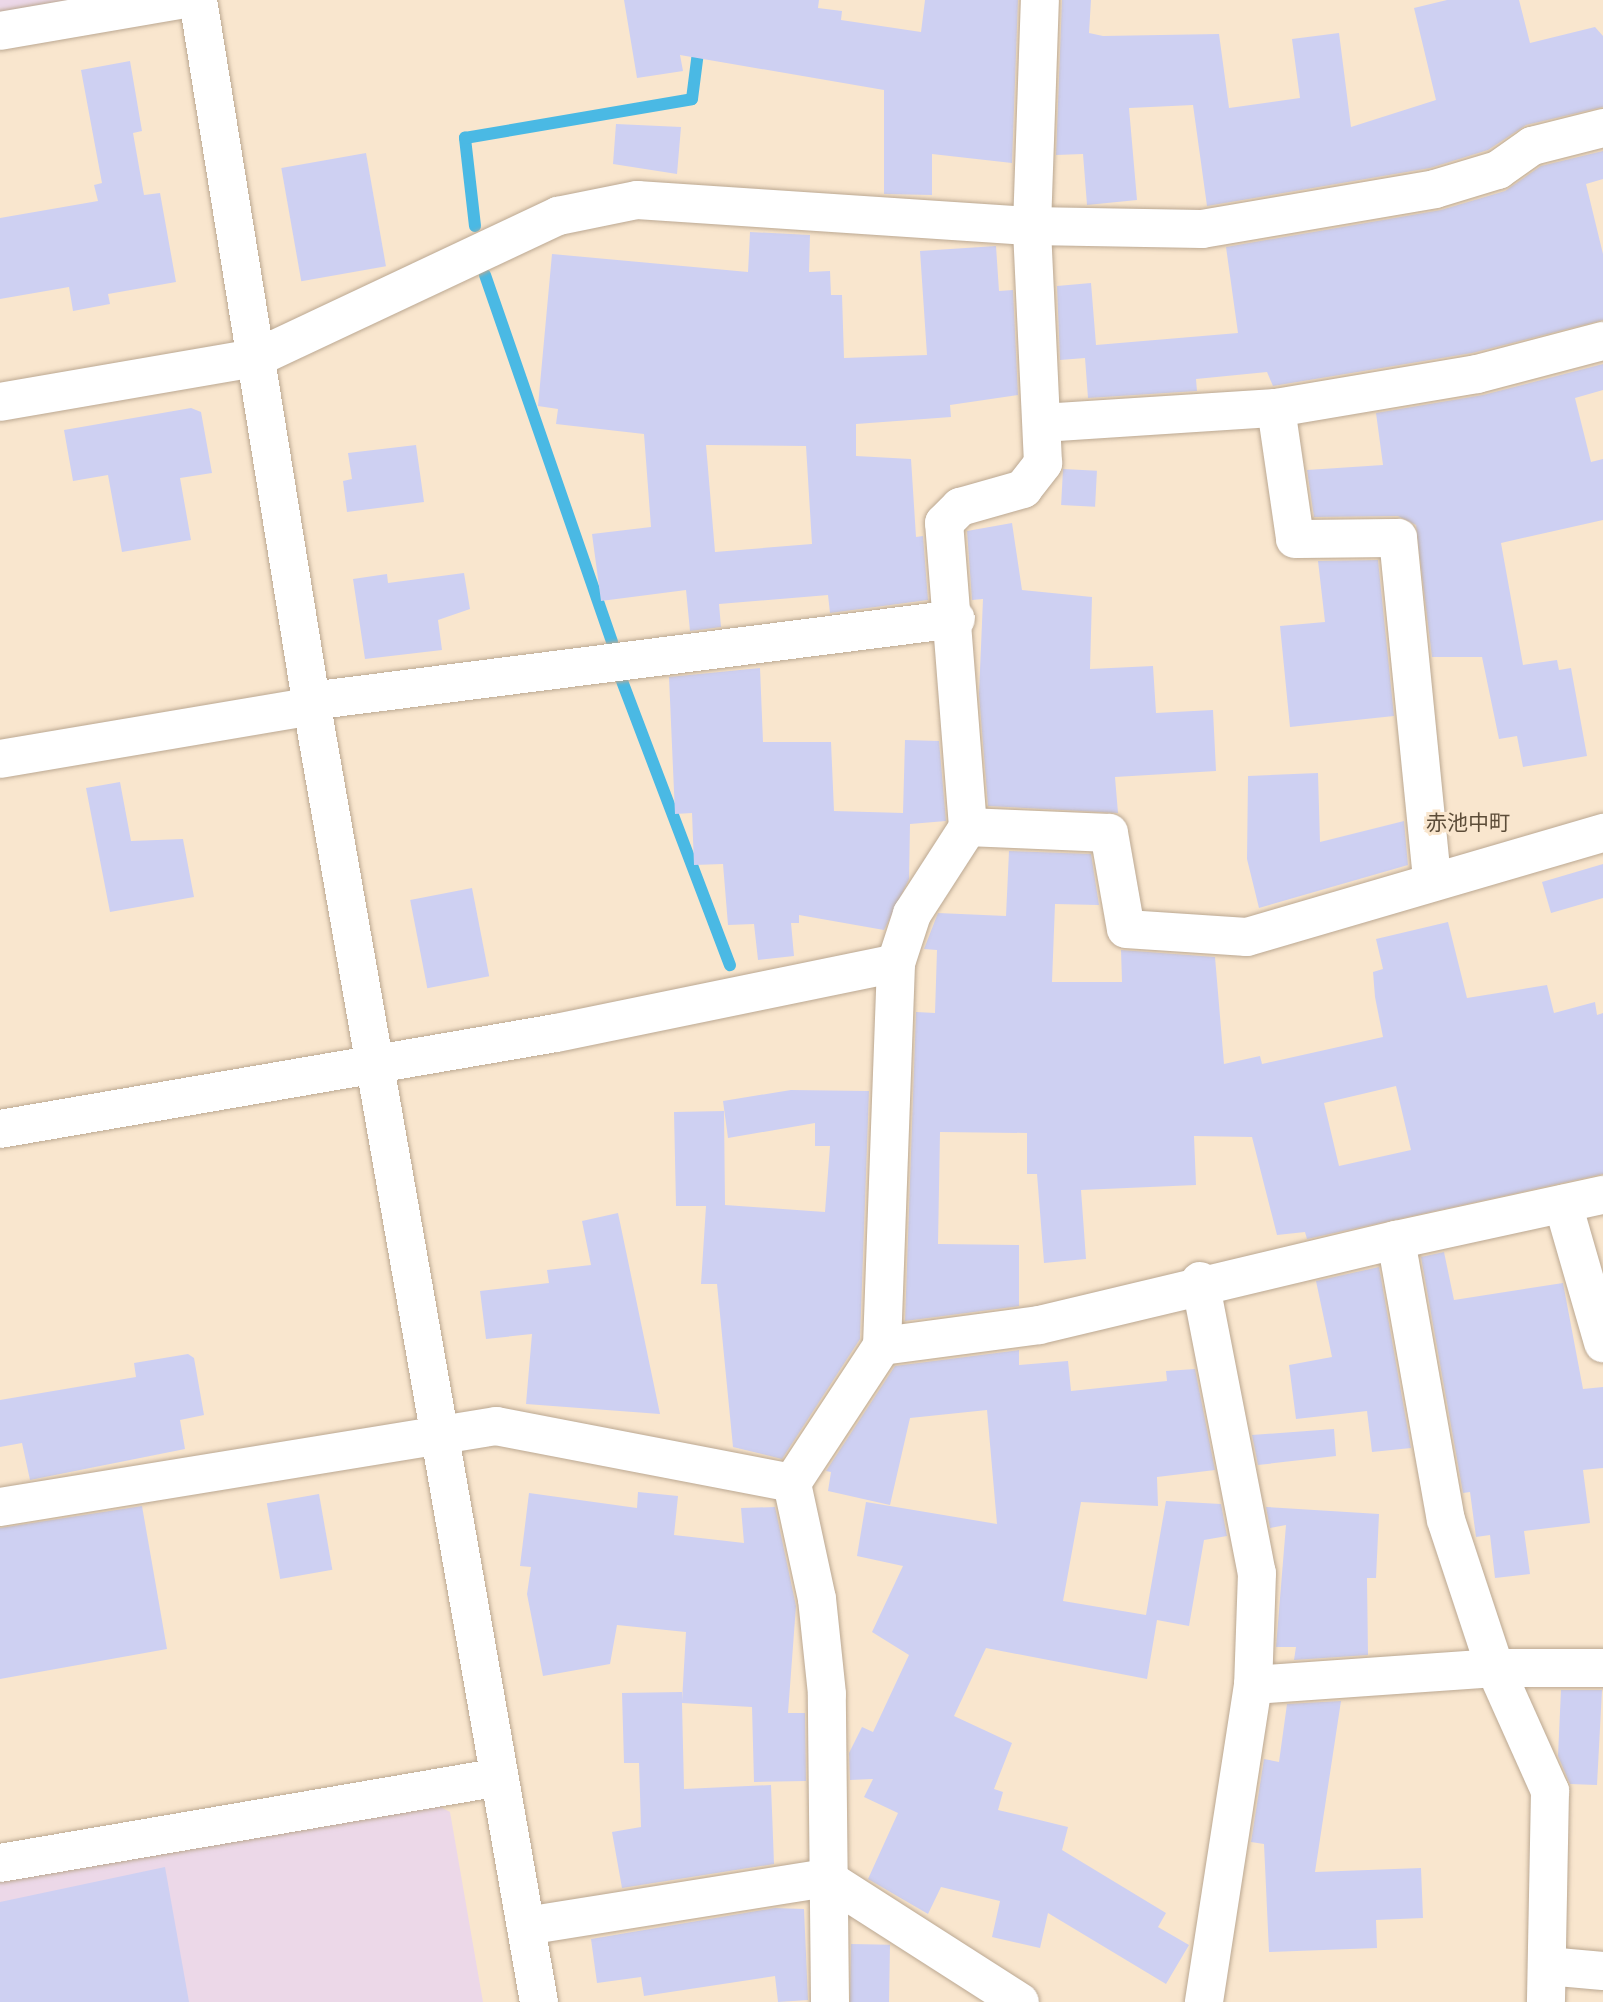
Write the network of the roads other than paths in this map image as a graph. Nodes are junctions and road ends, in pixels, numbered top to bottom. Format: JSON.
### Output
{"nodes":[{"id":1,"x":178,"y":0,"type":"edge"},
{"id":2,"x":198,"y":0,"type":"edge"},
{"id":3,"x":1040,"y":0,"type":"edge"},
{"id":4,"x":0,"y":31,"type":"edge"},
{"id":5,"x":1603,"y":128,"type":"edge"},
{"id":6,"x":1032,"y":226,"type":"junction"},
{"id":7,"x":1603,"y":341,"type":"edge"},
{"id":8,"x":256,"y":358,"type":"junction"},
{"id":9,"x":0,"y":402,"type":"edge"},
{"id":10,"x":1276,"y":408,"type":"junction"},
{"id":11,"x":1042,"y":423,"type":"junction"},
{"id":12,"x":956,"y":619,"type":"junction"},
{"id":13,"x":312,"y":703,"type":"junction"},
{"id":14,"x":0,"y":759,"type":"edge"},
{"id":15,"x":968,"y":827,"type":"junction"},
{"id":16,"x":1603,"y":833,"type":"edge"},
{"id":17,"x":1432,"y":881,"type":"junction"},
{"id":18,"x":896,"y":963,"type":"junction"},
{"id":19,"x":376,"y":1064,"type":"junction"},
{"id":20,"x":0,"y":1129,"type":"edge"},
{"id":21,"x":1603,"y":1195,"type":"edge"},
{"id":22,"x":1563,"y":1204,"type":"junction"},
{"id":23,"x":1396,"y":1240,"type":"junction"},
{"id":24,"x":1200,"y":1281,"type":"junction"},
{"id":25,"x":1603,"y":1343,"type":"edge"},
{"id":26,"x":882,"y":1346,"type":"junction"},
{"id":27,"x":440,"y":1431,"type":"junction"},
{"id":28,"x":792,"y":1483,"type":"junction"},
{"id":29,"x":0,"y":1507,"type":"edge"},
{"id":30,"x":1495,"y":1668,"type":"junction"},
{"id":31,"x":1603,"y":1668,"type":"edge"},
{"id":32,"x":1253,"y":1685,"type":"junction"},
{"id":33,"x":500,"y":1777,"type":"junction"},
{"id":34,"x":0,"y":1863,"type":"edge"},
{"id":35,"x":826,"y":1878,"type":"junction"},
{"id":36,"x":526,"y":1926,"type":"junction"},
{"id":37,"x":1603,"y":1971,"type":"edge"},
{"id":38,"x":1547,"y":1984,"type":"edge"},
{"id":39,"x":539,"y":2002,"type":"edge"},
{"id":40,"x":830,"y":2002,"type":"edge"},
{"id":41,"x":1020,"y":2002,"type":"edge"},
{"id":42,"x":1204,"y":2002,"type":"edge"}],
"edges":[{"from":1,"to":4,"type":"street"},
{"from":2,"to":8,"type":"street"},
{"from":3,"to":6,"type":"street"},
{"from":5,"to":6,"type":"street"},
{"from":6,"to":8,"type":"street"},
{"from":6,"to":11,"type":"street"},
{"from":7,"to":10,"type":"street"},
{"from":8,"to":9,"type":"street"},
{"from":8,"to":13,"type":"street"},
{"from":10,"to":11,"type":"street"},
{"from":10,"to":17,"type":"street"},
{"from":11,"to":12,"type":"street"},
{"from":12,"to":13,"type":"street"},
{"from":12,"to":15,"type":"street"},
{"from":13,"to":14,"type":"street"},
{"from":13,"to":19,"type":"street"},
{"from":15,"to":17,"type":"street"},
{"from":15,"to":18,"type":"street"},
{"from":16,"to":17,"type":"street"},
{"from":18,"to":19,"type":"street"},
{"from":18,"to":26,"type":"street"},
{"from":19,"to":20,"type":"street"},
{"from":19,"to":27,"type":"street"},
{"from":21,"to":22,"type":"street"},
{"from":22,"to":23,"type":"street"},
{"from":22,"to":25,"type":"street"},
{"from":23,"to":24,"type":"street"},
{"from":23,"to":30,"type":"street"},
{"from":24,"to":26,"type":"street"},
{"from":24,"to":32,"type":"street"},
{"from":26,"to":28,"type":"street"},
{"from":27,"to":28,"type":"street"},
{"from":27,"to":29,"type":"street"},
{"from":27,"to":33,"type":"street"},
{"from":28,"to":35,"type":"street"},
{"from":30,"to":31,"type":"street"},
{"from":30,"to":32,"type":"street"},
{"from":30,"to":38,"type":"street"},
{"from":32,"to":42,"type":"street"},
{"from":33,"to":34,"type":"street"},
{"from":33,"to":36,"type":"street"},
{"from":35,"to":36,"type":"street"},
{"from":35,"to":40,"type":"street"},
{"from":35,"to":41,"type":"street"},
{"from":36,"to":39,"type":"street"},
{"from":37,"to":38,"type":"street"}]}
